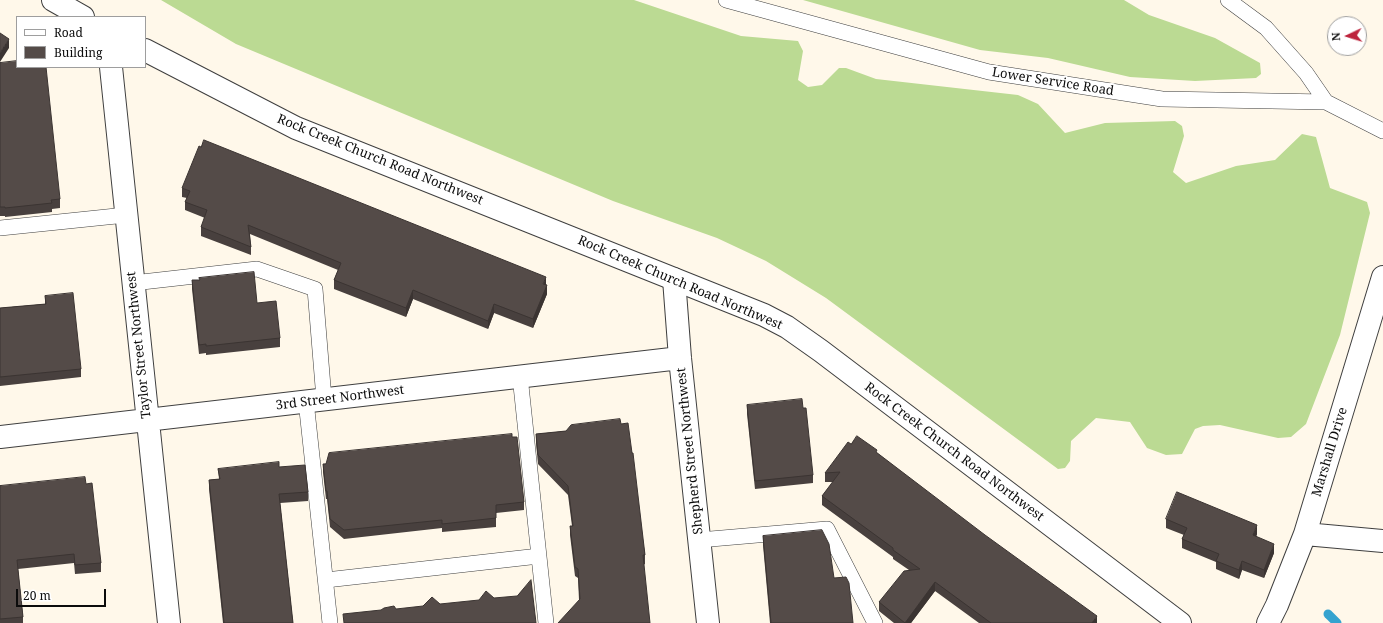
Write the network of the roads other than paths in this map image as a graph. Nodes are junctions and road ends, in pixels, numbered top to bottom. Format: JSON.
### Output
{"nodes":[{"id":1,"x":53,"y":0,"type":"edge"},
{"id":2,"x":726,"y":0,"type":"edge"},
{"id":3,"x":1228,"y":0,"type":"edge"},
{"id":4,"x":81,"y":16,"type":"edge"},
{"id":5,"x":146,"y":51,"type":"edge"},
{"id":6,"x":111,"y":68,"type":"edge"},
{"id":7,"x":1326,"y":102,"type":"junction"},
{"id":8,"x":1383,"y":131,"type":"edge"},
{"id":9,"x":126,"y":215,"type":"junction"},
{"id":10,"x":0,"y":228,"type":"edge"},
{"id":11,"x":1383,"y":277,"type":"edge"},
{"id":12,"x":674,"y":279,"type":"junction"},
{"id":13,"x":133,"y":283,"type":"junction"},
{"id":14,"x":680,"y":358,"type":"junction"},
{"id":15,"x":520,"y":376,"type":"junction"},
{"id":16,"x":315,"y":400,"type":"junction"},
{"id":17,"x":148,"y":420,"type":"junction"},
{"id":18,"x":0,"y":437,"type":"edge"},
{"id":19,"x":1305,"y":534,"type":"junction"},
{"id":20,"x":699,"y":540,"type":"junction"},
{"id":21,"x":1383,"y":541,"type":"edge"},
{"id":22,"x":539,"y":556,"type":"junction"},
{"id":23,"x":326,"y":580,"type":"junction"},
{"id":24,"x":169,"y":623,"type":"edge"},
{"id":25,"x":330,"y":623,"type":"edge"},
{"id":26,"x":546,"y":623,"type":"edge"},
{"id":27,"x":708,"y":623,"type":"edge"},
{"id":28,"x":875,"y":623,"type":"edge"},
{"id":29,"x":1180,"y":623,"type":"edge"},
{"id":30,"x":1268,"y":623,"type":"edge"}],
"edges":[{"from":1,"to":4,"type":"street"},
{"from":2,"to":7,"type":"lane","name":"Lower Service Road"},
{"from":3,"to":7,"type":"lane"},
{"from":5,"to":12,"type":"street","name":"Rock Creek Church Road Northwest"},
{"from":6,"to":9,"type":"street","name":"Taylor Street Northwest"},
{"from":7,"to":8,"type":"lane","name":"Lower Service Road"},
{"from":9,"to":10,"type":"lane"},
{"from":9,"to":13,"type":"street","name":"Taylor Street Northwest"},
{"from":11,"to":19,"type":"street","name":"Marshall Drive"},
{"from":12,"to":14,"type":"street","name":"Shepherd Street Northwest"},
{"from":12,"to":29,"type":"street","name":"Rock Creek Church Road Northwest"},
{"from":13,"to":16,"type":"lane"},
{"from":13,"to":17,"type":"street","name":"Taylor Street Northwest"},
{"from":14,"to":15,"type":"street","name":"3rd Street Northwest"},
{"from":14,"to":20,"type":"street","name":"Shepherd Street Northwest"},
{"from":15,"to":16,"type":"street","name":"3rd Street Northwest"},
{"from":15,"to":22,"type":"lane"},
{"from":16,"to":17,"type":"street","name":"3rd Street Northwest"},
{"from":16,"to":23,"type":"lane"},
{"from":17,"to":18,"type":"street","name":"3rd Street Northwest"},
{"from":17,"to":24,"type":"street","name":"Taylor Street Northwest"},
{"from":19,"to":21,"type":"street"},
{"from":19,"to":30,"type":"street","name":"Marshall Drive"},
{"from":20,"to":27,"type":"street","name":"Shepherd Street Northwest"},
{"from":20,"to":28,"type":"lane"},
{"from":22,"to":23,"type":"lane"},
{"from":22,"to":26,"type":"lane"},
{"from":23,"to":25,"type":"lane"}]}
